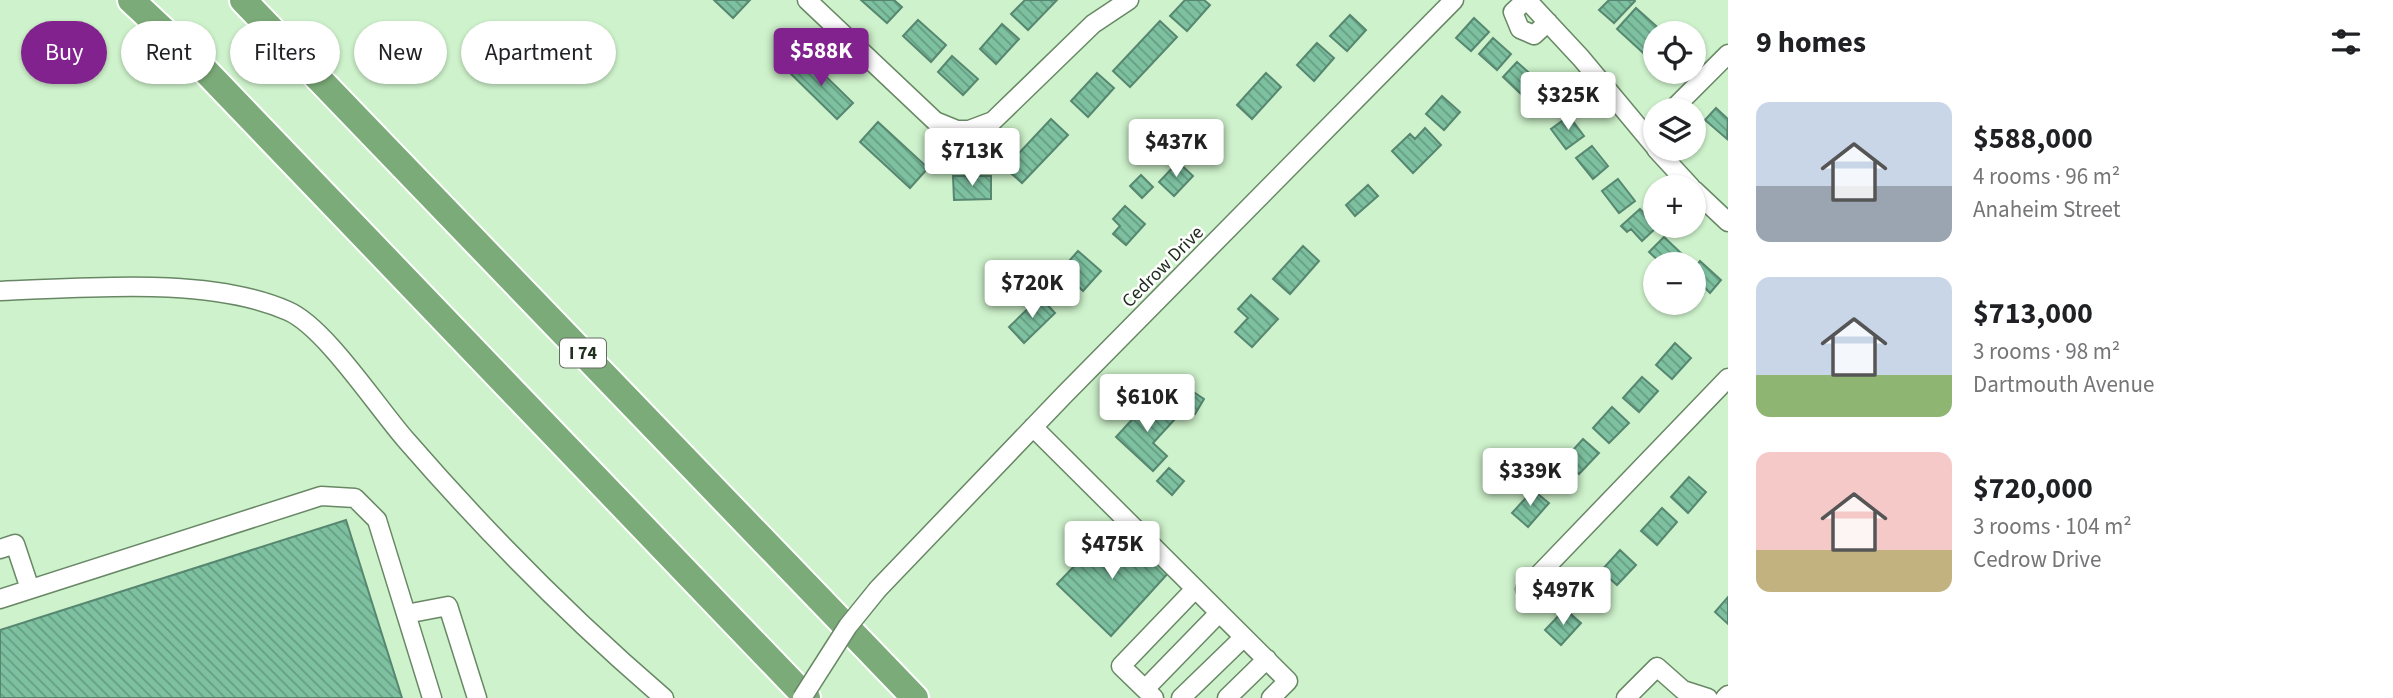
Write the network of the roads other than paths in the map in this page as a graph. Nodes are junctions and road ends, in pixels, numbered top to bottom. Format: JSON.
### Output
{"nodes":[{"id":1,"x":131,"y":0,"type":"edge"},
{"id":2,"x":243,"y":0,"type":"edge"},
{"id":3,"x":807,"y":0,"type":"edge"},
{"id":4,"x":1129,"y":0,"type":"edge"},
{"id":5,"x":1454,"y":0,"type":"edge"},
{"id":6,"x":1527,"y":0,"type":"edge"},
{"id":7,"x":1548,"y":22,"type":"junction"},
{"id":8,"x":1728,"y":54,"type":"edge"},
{"id":9,"x":1684,"y":98,"type":"edge"},
{"id":10,"x":1643,"y":129,"type":"edge"},
{"id":11,"x":1670,"y":161,"type":"edge"},
{"id":12,"x":1682,"y":175,"type":"edge"},
{"id":13,"x":1706,"y":201,"type":"edge"},
{"id":14,"x":1728,"y":222,"type":"edge"},
{"id":15,"x":0,"y":290,"type":"edge"},
{"id":16,"x":1728,"y":378,"type":"edge"},
{"id":17,"x":1033,"y":427,"type":"junction"},
{"id":18,"x":0,"y":549,"type":"edge"},
{"id":19,"x":30,"y":589,"type":"junction"},
{"id":20,"x":1195,"y":589,"type":"junction"},
{"id":21,"x":1525,"y":589,"type":"dead end"},
{"id":22,"x":0,"y":599,"type":"edge"},
{"id":23,"x":1219,"y":613,"type":"junction"},
{"id":24,"x":406,"y":614,"type":"junction"},
{"id":25,"x":1244,"y":637,"type":"junction"},
{"id":26,"x":1266,"y":659,"type":"junction"},
{"id":27,"x":1150,"y":694,"type":"edge"},
{"id":28,"x":1679,"y":694,"type":"edge"},
{"id":29,"x":432,"y":698,"type":"edge"},
{"id":30,"x":477,"y":698,"type":"edge"},
{"id":31,"x":664,"y":698,"type":"edge"},
{"id":32,"x":804,"y":698,"type":"edge"},
{"id":33,"x":915,"y":698,"type":"edge"},
{"id":34,"x":1181,"y":698,"type":"edge"},
{"id":35,"x":1227,"y":698,"type":"edge"},
{"id":36,"x":1271,"y":698,"type":"edge"},
{"id":37,"x":1626,"y":698,"type":"edge"},
{"id":38,"x":1708,"y":698,"type":"edge"}],
"edges":[{"from":1,"to":32,"type":"highway"},
{"from":2,"to":33,"type":"highway","number":"I 74"},
{"from":3,"to":4,"type":"street"},
{"from":5,"to":17,"type":"street","name":"Cedrow Drive"},
{"from":6,"to":7,"type":"street"},
{"from":6,"to":7,"type":"street"},
{"from":7,"to":10,"type":"street"},
{"from":8,"to":9,"type":"street"},
{"from":11,"to":12,"type":"street"},
{"from":13,"to":14,"type":"street"},
{"from":15,"to":31,"type":"street"},
{"from":16,"to":21,"type":"street"},
{"from":17,"to":20,"type":"street"},
{"from":17,"to":32,"type":"street","name":"Cedrow Drive","bridge":true},
{"from":18,"to":19,"type":"street"},
{"from":19,"to":22,"type":"street"},
{"from":19,"to":24,"type":"street"},
{"from":20,"to":23,"type":"street"},
{"from":20,"to":27,"type":"street"},
{"from":23,"to":25,"type":"street"},
{"from":23,"to":27,"type":"street"},
{"from":24,"to":29,"type":"street"},
{"from":24,"to":30,"type":"street"},
{"from":25,"to":26,"type":"street"},
{"from":25,"to":34,"type":"street"},
{"from":26,"to":35,"type":"street"},
{"from":26,"to":36,"type":"street"},
{"from":28,"to":37,"type":"street"},
{"from":28,"to":38,"type":"street"}]}
